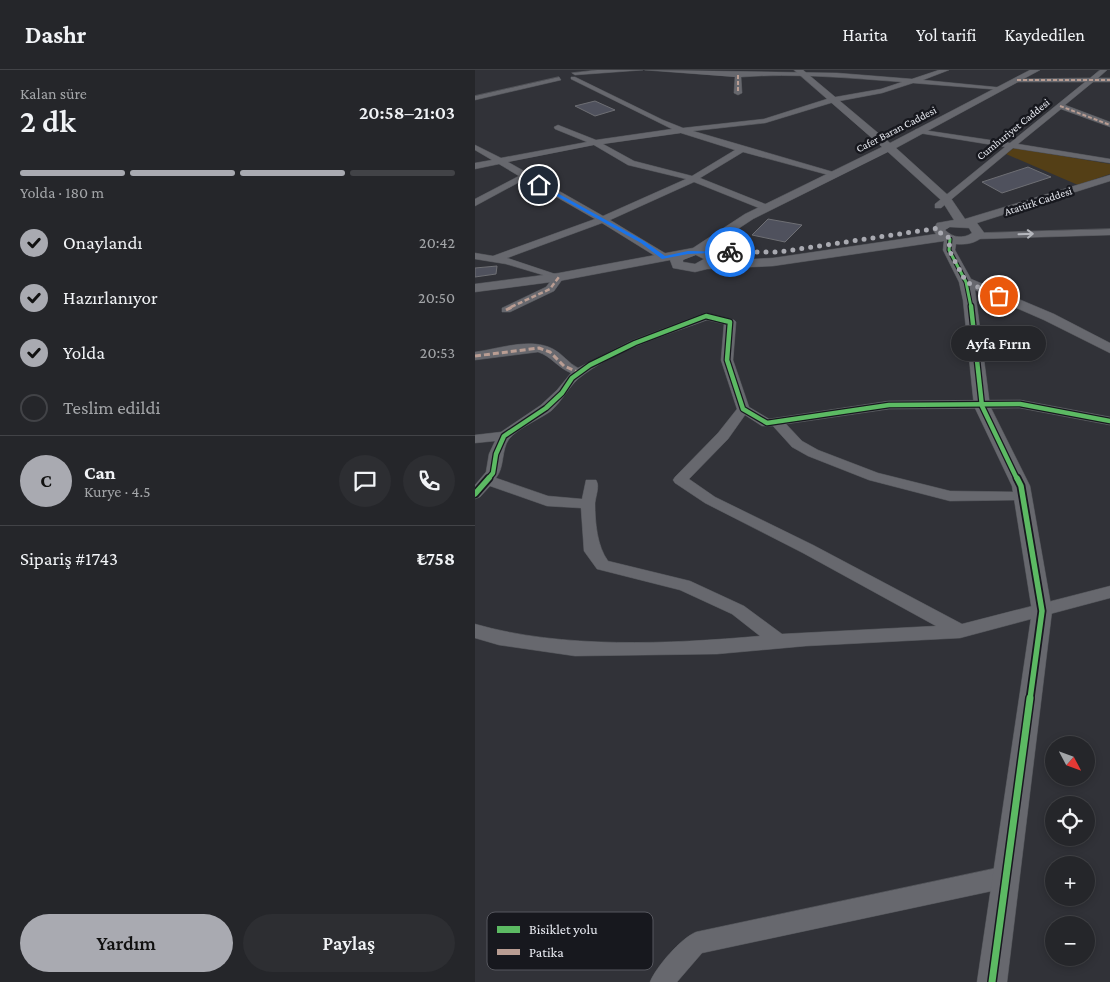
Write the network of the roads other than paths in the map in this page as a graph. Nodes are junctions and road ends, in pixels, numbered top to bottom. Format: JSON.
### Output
{"nodes":[{"id":1,"x":607,"y":70,"type":"edge"},
{"id":2,"x":640,"y":70,"type":"edge"},
{"id":3,"x":647,"y":70,"type":"edge"},
{"id":4,"x":946,"y":70,"type":"edge"},
{"id":5,"x":1036,"y":70,"type":"edge"},
{"id":6,"x":1103,"y":70,"type":"edge"},
{"id":7,"x":801,"y":72,"type":"edge"},
{"id":8,"x":547,"y":73,"type":"dead end"},
{"id":9,"x":738,"y":75,"type":"junction"},
{"id":10,"x":575,"y":76,"type":"junction"},
{"id":11,"x":557,"y":77,"type":"junction"},
{"id":12,"x":1017,"y":80,"type":"junction"},
{"id":13,"x":1110,"y":80,"type":"edge"},
{"id":14,"x":911,"y":81,"type":"junction"},
{"id":15,"x":1091,"y":81,"type":"junction"},
{"id":16,"x":1002,"y":88,"type":"junction"},
{"id":17,"x":737,"y":93,"type":"dead end"},
{"id":18,"x":475,"y":98,"type":"edge"},
{"id":19,"x":833,"y":100,"type":"junction"},
{"id":20,"x":1060,"y":106,"type":"junction"},
{"id":21,"x":1110,"y":124,"type":"edge"},
{"id":22,"x":558,"y":127,"type":"dead end"},
{"id":23,"x":681,"y":130,"type":"junction"},
{"id":24,"x":919,"y":131,"type":"junction"},
{"id":25,"x":596,"y":143,"type":"junction"},
{"id":26,"x":1010,"y":146,"type":"junction"},
{"id":27,"x":475,"y":147,"type":"edge"},
{"id":28,"x":889,"y":147,"type":"junction"},
{"id":29,"x":742,"y":149,"type":"junction"},
{"id":30,"x":498,"y":160,"type":"junction"},
{"id":31,"x":1110,"y":161,"type":"edge"},
{"id":32,"x":475,"y":166,"type":"edge"},
{"id":33,"x":835,"y":174,"type":"junction"},
{"id":34,"x":525,"y":176,"type":"junction"},
{"id":35,"x":692,"y":178,"type":"junction"},
{"id":36,"x":1110,"y":178,"type":"edge"},
{"id":37,"x":922,"y":180,"type":"joint"},
{"id":38,"x":475,"y":202,"type":"edge"},
{"id":39,"x":942,"y":203,"type":"junction"},
{"id":40,"x":767,"y":208,"type":"junction"},
{"id":41,"x":604,"y":221,"type":"junction"},
{"id":42,"x":951,"y":229,"type":"junction"},
{"id":43,"x":1110,"y":232,"type":"edge"},
{"id":44,"x":715,"y":235,"type":"junction"},
{"id":45,"x":977,"y":236,"type":"junction"},
{"id":46,"x":475,"y":256,"type":"edge"},
{"id":47,"x":690,"y":256,"type":"junction"},
{"id":48,"x":664,"y":257,"type":"junction"},
{"id":49,"x":494,"y":259,"type":"junction"},
{"id":50,"x":706,"y":265,"type":"junction"},
{"id":51,"x":559,"y":278,"type":"junction"},
{"id":52,"x":966,"y":282,"type":"junction"},
{"id":53,"x":475,"y":288,"type":"edge"},
{"id":54,"x":506,"y":310,"type":"dead end"},
{"id":55,"x":1110,"y":349,"type":"edge"},
{"id":56,"x":475,"y":356,"type":"edge"},
{"id":57,"x":580,"y":373,"type":"junction"},
{"id":58,"x":982,"y":406,"type":"junction"},
{"id":59,"x":743,"y":409,"type":"junction"},
{"id":60,"x":1110,"y":421,"type":"edge"},
{"id":61,"x":777,"y":422,"type":"junction"},
{"id":62,"x":504,"y":436,"type":"junction"},
{"id":63,"x":475,"y":439,"type":"edge"},
{"id":64,"x":487,"y":480,"type":"junction"},
{"id":65,"x":591,"y":483,"type":"dead end"},
{"id":66,"x":475,"y":494,"type":"edge"},
{"id":67,"x":1022,"y":495,"type":"junction"},
{"id":68,"x":588,"y":504,"type":"junction"},
{"id":69,"x":1110,"y":592,"type":"edge"},
{"id":70,"x":1042,"y":611,"type":"junction"},
{"id":71,"x":475,"y":631,"type":"edge"},
{"id":72,"x":960,"y":631,"type":"junction"},
{"id":73,"x":780,"y":642,"type":"junction"},
{"id":74,"x":1006,"y":877,"type":"junction"},
{"id":75,"x":661,"y":982,"type":"edge"},
{"id":76,"x":992,"y":982,"type":"edge"}],
"edges":[{"from":1,"to":2,"type":"street"},
{"from":1,"to":10,"type":"street"},
{"from":3,"to":9,"type":"street"},
{"from":4,"to":14,"type":"street"},
{"from":5,"to":12,"type":"street","name":"Cafer Baran Caddesi"},
{"from":6,"to":15,"type":"street","name":"Cumhuriyet Caddesi"},
{"from":7,"to":9,"type":"street"},
{"from":7,"to":14,"type":"street"},
{"from":7,"to":19,"type":"street"},
{"from":8,"to":11,"type":"street"},
{"from":9,"to":17,"type":"street"},
{"from":10,"to":11,"type":"street"},
{"from":10,"to":23,"type":"street"},
{"from":11,"to":18,"type":"street"},
{"from":12,"to":15,"type":"street"},
{"from":12,"to":16,"type":"street","name":"Cafer Baran Caddesi"},
{"from":13,"to":15,"type":"street"},
{"from":14,"to":16,"type":"street"},
{"from":14,"to":19,"type":"street"},
{"from":15,"to":20,"type":"street","name":"Cumhuriyet Caddesi"},
{"from":16,"to":24,"type":"street","name":"Cafer Baran Caddesi"},
{"from":19,"to":23,"type":"street"},
{"from":19,"to":28,"type":"street"},
{"from":20,"to":21,"type":"street"},
{"from":20,"to":26,"type":"street","name":"Cumhuriyet Caddesi"},
{"from":22,"to":25,"type":"street"},
{"from":23,"to":25,"type":"street"},
{"from":23,"to":29,"type":"street"},
{"from":24,"to":26,"type":"street"},
{"from":24,"to":28,"type":"street","name":"Cafer Baran Caddesi"},
{"from":25,"to":30,"type":"street"},
{"from":25,"to":35,"type":"street"},
{"from":26,"to":31,"type":"street"},
{"from":26,"to":39,"type":"street","name":"Cumhuriyet Caddesi"},
{"from":27,"to":30,"type":"street"},
{"from":28,"to":33,"type":"street","name":"Cafer Baran Caddesi"},
{"from":28,"to":37,"type":"street"},
{"from":29,"to":33,"type":"street"},
{"from":29,"to":35,"type":"street"},
{"from":30,"to":32,"type":"street"},
{"from":30,"to":34,"type":"street"},
{"from":33,"to":40,"type":"street","name":"Cafer Baran Caddesi"},
{"from":34,"to":38,"type":"street"},
{"from":34,"to":41,"type":"street"},
{"from":35,"to":40,"type":"street"},
{"from":35,"to":41,"type":"street"},
{"from":36,"to":42,"type":"street","name":"Atatürk Caddesi"},
{"from":37,"to":39,"type":"street"},
{"from":39,"to":42,"type":"street"},
{"from":39,"to":42,"type":"street"},
{"from":40,"to":44,"type":"street"},
{"from":41,"to":48,"type":"street"},
{"from":41,"to":49,"type":"street"},
{"from":42,"to":45,"type":"street"},
{"from":42,"to":45,"type":"street"},
{"from":42,"to":47,"type":"street"},
{"from":42,"to":50,"type":"street","name":"Atatürk Caddesi"},
{"from":42,"to":52,"type":"street"},
{"from":45,"to":43,"type":"street","one_way":true},
{"from":44,"to":47,"type":"street"},
{"from":44,"to":48,"type":"street"},
{"from":46,"to":49,"type":"street"},
{"from":47,"to":48,"type":"street"},
{"from":47,"to":50,"type":"street"},
{"from":47,"to":50,"type":"street"},
{"from":47,"to":51,"type":"street"},
{"from":48,"to":51,"type":"street"},
{"from":49,"to":51,"type":"street"},
{"from":51,"to":53,"type":"street"},
{"from":51,"to":54,"type":"street"},
{"from":52,"to":55,"type":"street"},
{"from":52,"to":58,"type":"street"},
{"from":56,"to":57,"type":"street"},
{"from":57,"to":59,"type":"street"},
{"from":57,"to":62,"type":"street"},
{"from":58,"to":60,"type":"street"},
{"from":58,"to":61,"type":"street"},
{"from":58,"to":67,"type":"street"},
{"from":59,"to":61,"type":"street"},
{"from":59,"to":72,"type":"street"},
{"from":61,"to":67,"type":"street"},
{"from":62,"to":63,"type":"street"},
{"from":62,"to":64,"type":"street"},
{"from":64,"to":66,"type":"street"},
{"from":64,"to":68,"type":"street"},
{"from":65,"to":68,"type":"street"},
{"from":67,"to":70,"type":"street"},
{"from":68,"to":73,"type":"street"},
{"from":69,"to":70,"type":"street"},
{"from":70,"to":72,"type":"street"},
{"from":70,"to":74,"type":"street"},
{"from":71,"to":73,"type":"street"},
{"from":72,"to":73,"type":"street"},
{"from":74,"to":75,"type":"street"},
{"from":74,"to":76,"type":"street"}]}
